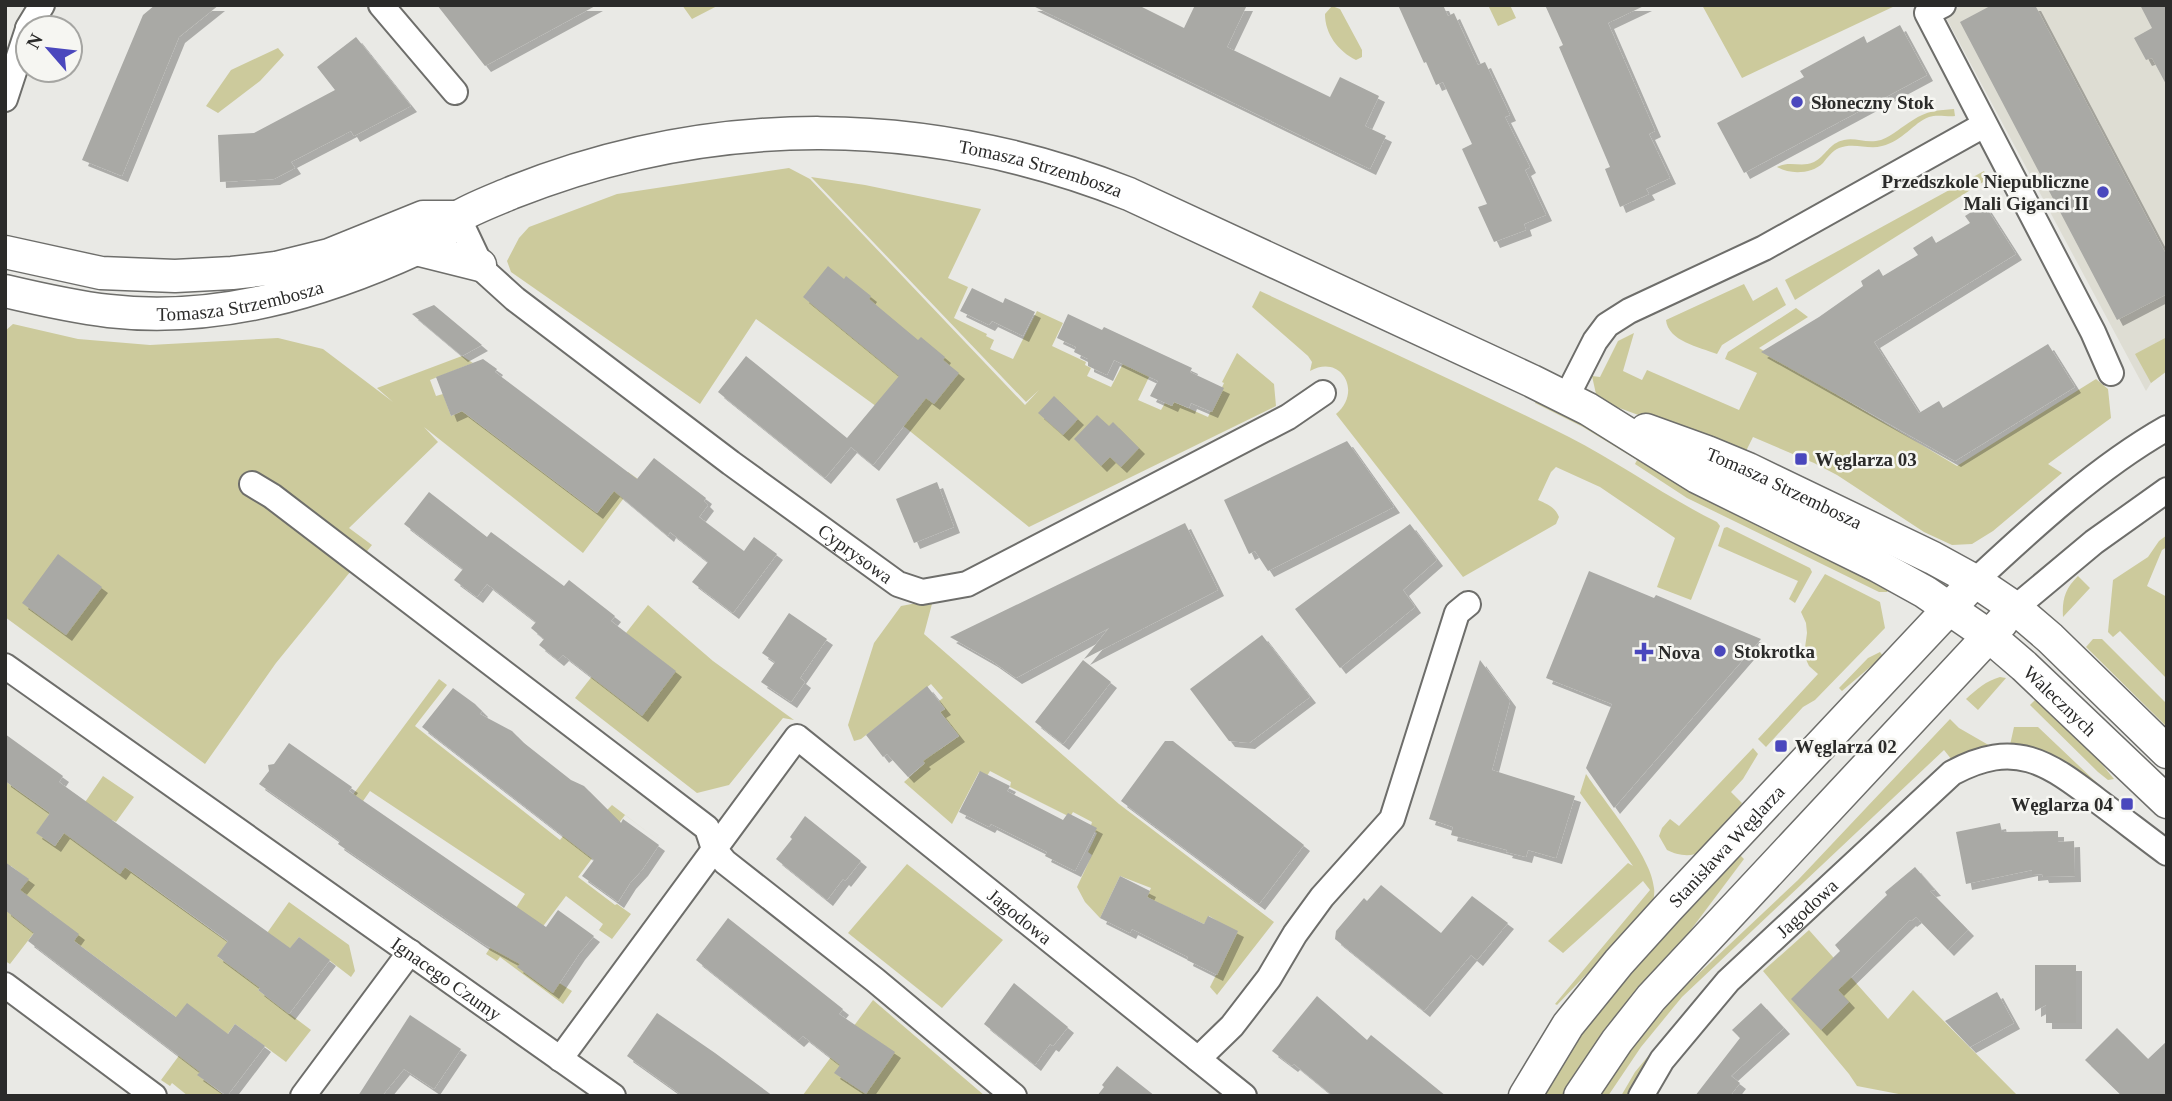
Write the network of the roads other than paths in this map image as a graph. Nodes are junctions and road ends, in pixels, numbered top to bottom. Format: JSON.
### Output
{"nodes":[{"id":1,"x":381,"y":5,"type":"edge"},
{"id":2,"x":1943,"y":5,"type":"edge"},
{"id":3,"x":14,"y":72,"type":"edge"},
{"id":4,"x":455,"y":92,"type":"dead end"},
{"id":5,"x":5,"y":99,"type":"edge"},
{"id":6,"x":1984,"y":125,"type":"junction"},
{"id":7,"x":458,"y":217,"type":"junction"},
{"id":8,"x":416,"y":249,"type":"junction"},
{"id":9,"x":5,"y":252,"type":"edge"},
{"id":10,"x":480,"y":265,"type":"junction"},
{"id":11,"x":5,"y":291,"type":"edge"},
{"id":12,"x":2111,"y":373,"type":"dead end"},
{"id":13,"x":1323,"y":393,"type":"dead end"},
{"id":14,"x":1577,"y":404,"type":"junction"},
{"id":15,"x":2167,"y":428,"type":"edge"},
{"id":16,"x":252,"y":484,"type":"dead end"},
{"id":17,"x":2167,"y":490,"type":"edge"},
{"id":18,"x":1975,"y":581,"type":"junction"},
{"id":19,"x":1468,"y":604,"type":"dead end"},
{"id":20,"x":1949,"y":608,"type":"junction"},
{"id":21,"x":2015,"y":608,"type":"junction"},
{"id":22,"x":1989,"y":636,"type":"junction"},
{"id":23,"x":5,"y":666,"type":"edge"},
{"id":24,"x":2167,"y":752,"type":"edge"},
{"id":25,"x":2167,"y":802,"type":"edge"},
{"id":26,"x":714,"y":849,"type":"junction"},
{"id":27,"x":2167,"y":853,"type":"edge"},
{"id":28,"x":410,"y":953,"type":"junction"},
{"id":29,"x":5,"y":985,"type":"edge"},
{"id":30,"x":559,"y":1059,"type":"junction"},
{"id":31,"x":1198,"y":1059,"type":"junction"},
{"id":32,"x":155,"y":1096,"type":"edge"},
{"id":33,"x":303,"y":1096,"type":"edge"},
{"id":34,"x":613,"y":1096,"type":"edge"},
{"id":35,"x":1014,"y":1096,"type":"edge"},
{"id":36,"x":1244,"y":1096,"type":"edge"},
{"id":37,"x":1525,"y":1096,"type":"edge"},
{"id":38,"x":1580,"y":1096,"type":"edge"},
{"id":39,"x":1641,"y":1096,"type":"edge"}],
"edges":[{"from":1,"to":4,"type":"street"},
{"from":2,"to":6,"type":"street"},
{"from":3,"to":5,"type":"street"},
{"from":6,"to":12,"type":"street"},
{"from":6,"to":14,"type":"street"},
{"from":7,"to":8,"type":"street","name":"Tomasza Strzembosza"},
{"from":7,"to":9,"type":"street","name":"Tomasza Strzembosza"},
{"from":7,"to":10,"type":"street","name":"Cyprysowa"},
{"from":7,"to":14,"type":"street","name":"Tomasza Strzembosza"},
{"from":8,"to":10,"type":"street"},
{"from":8,"to":11,"type":"street","name":"Tomasza Strzembosza"},
{"from":10,"to":13,"type":"street","name":"Cyprysowa"},
{"from":14,"to":18,"type":"street","name":"Tomasza Strzembosza"},
{"from":14,"to":20,"type":"street","name":"Tomasza Strzembosza"},
{"from":15,"to":18,"type":"street"},
{"from":16,"to":26,"type":"street"},
{"from":17,"to":21,"type":"street"},
{"from":18,"to":20,"type":"street","name":"Stanisława Węglarza"},
{"from":18,"to":21,"type":"street","name":"Walecznych"},
{"from":19,"to":31,"type":"street"},
{"from":20,"to":22,"type":"street","name":"Walecznych"},
{"from":20,"to":37,"type":"street","name":"Stanisława Węglarza"},
{"from":21,"to":22,"type":"street"},
{"from":21,"to":24,"type":"street","name":"Walecznych"},
{"from":22,"to":25,"type":"street","name":"Walecznych"},
{"from":22,"to":38,"type":"street"},
{"from":23,"to":28,"type":"street","name":"Ignacego Czumy"},
{"from":26,"to":30,"type":"street"},
{"from":26,"to":31,"type":"street","name":"Jagodowa"},
{"from":26,"to":35,"type":"street"},
{"from":27,"to":39,"type":"street","name":"Jagodowa"},
{"from":28,"to":30,"type":"street","name":"Ignacego Czumy"},
{"from":28,"to":33,"type":"street"},
{"from":29,"to":32,"type":"street"},
{"from":30,"to":34,"type":"street","name":"Ignacego Czumy"},
{"from":31,"to":36,"type":"street","name":"Jagodowa"}]}
